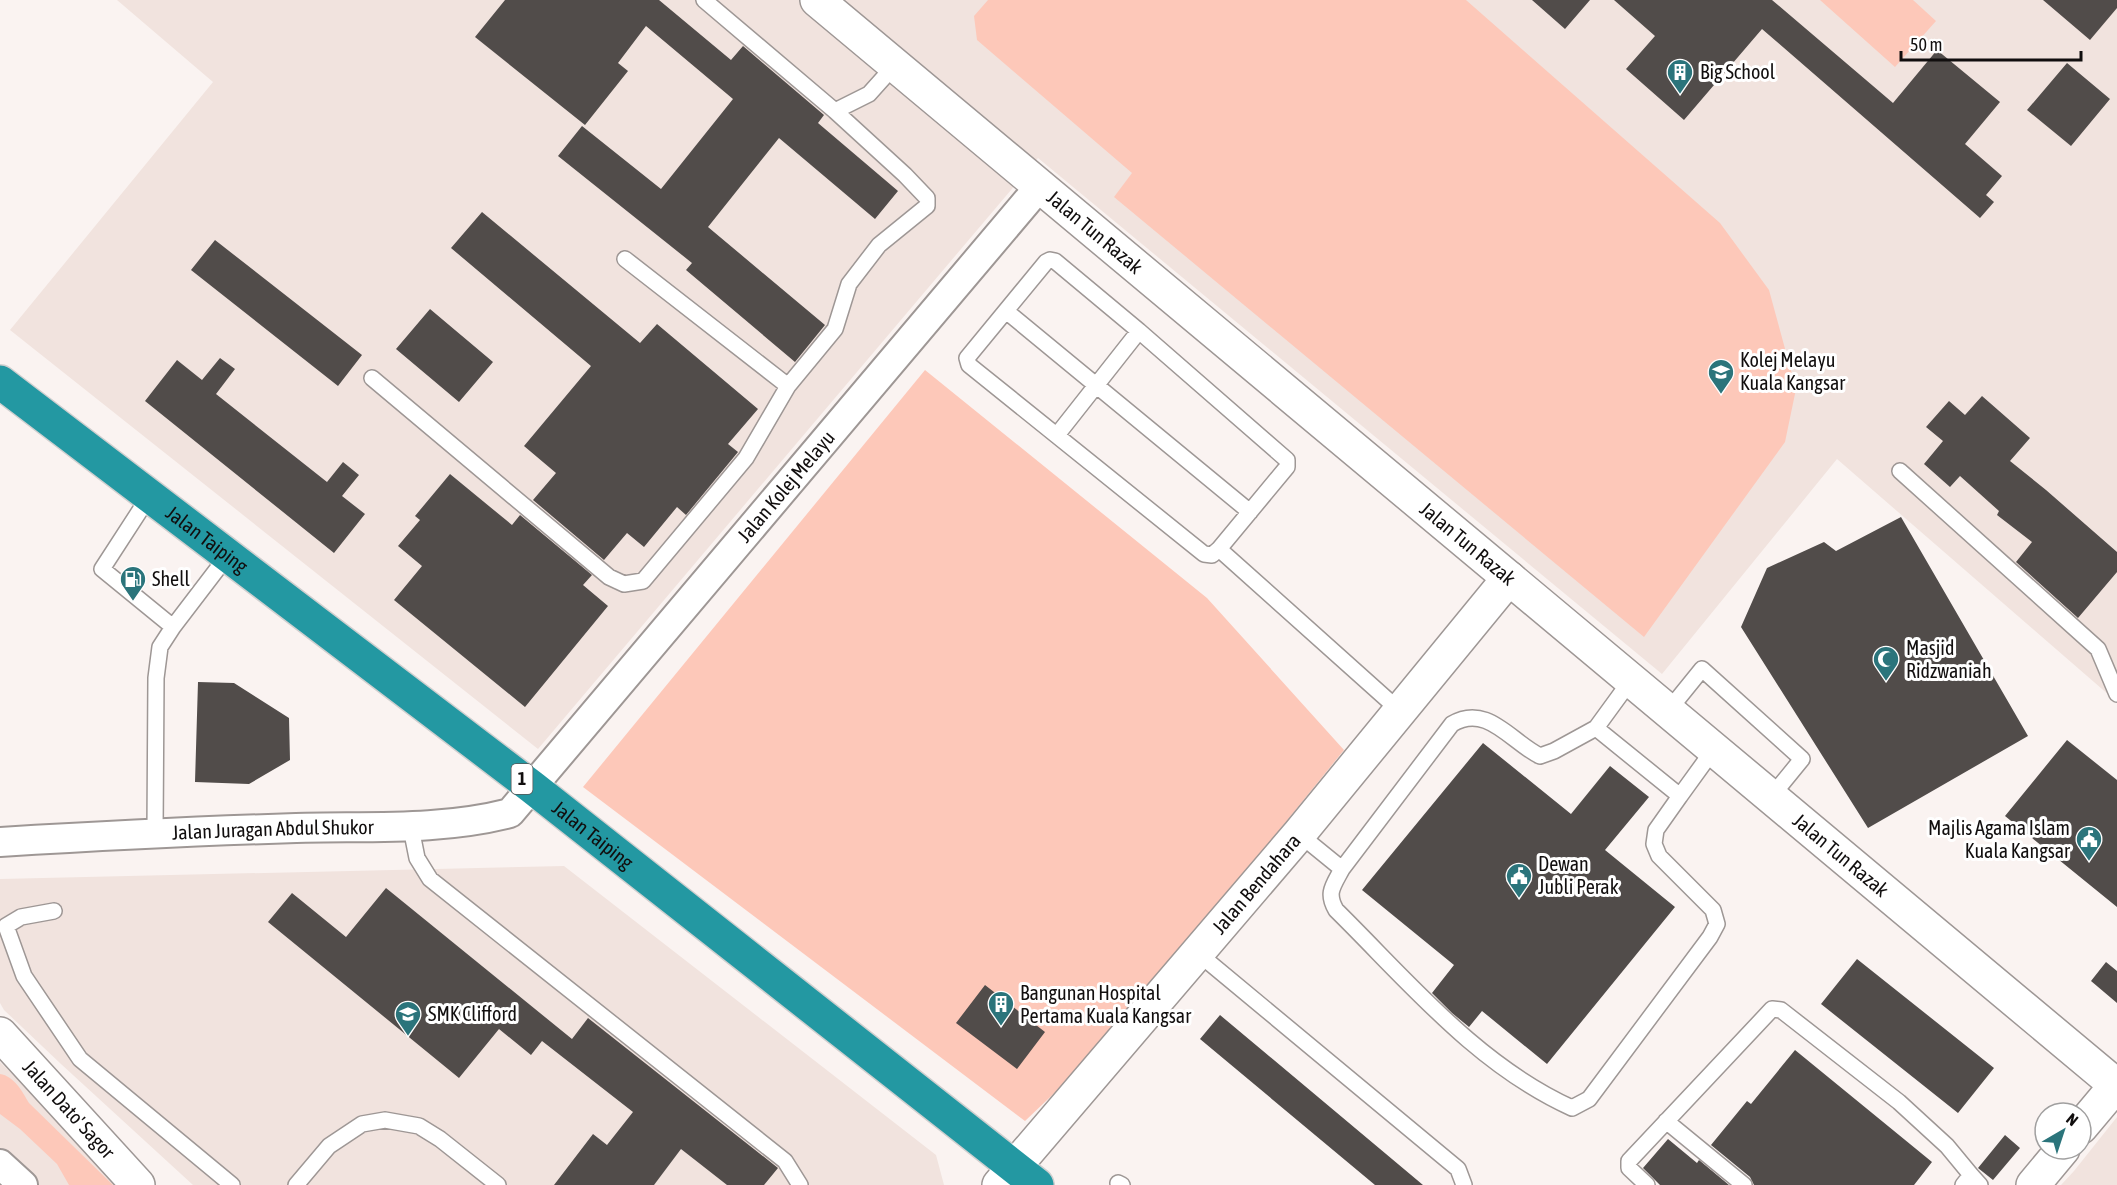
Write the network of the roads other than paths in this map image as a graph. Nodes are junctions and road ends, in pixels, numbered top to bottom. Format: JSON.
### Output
{"nodes":[{"id":1,"x":704,"y":0,"type":"edge"},
{"id":2,"x":818,"y":0,"type":"edge"},
{"id":3,"x":895,"y":65,"type":"junction"},
{"id":4,"x":835,"y":111,"type":"junction"},
{"id":5,"x":1040,"y":186,"type":"junction"},
{"id":6,"x":625,"y":259,"type":"dead end"},
{"id":7,"x":1006,"y":311,"type":"junction"},
{"id":8,"x":1139,"y":331,"type":"junction"},
{"id":9,"x":372,"y":378,"type":"dead end"},
{"id":10,"x":0,"y":382,"type":"edge"},
{"id":11,"x":788,"y":386,"type":"junction"},
{"id":12,"x":1096,"y":386,"type":"junction"},
{"id":13,"x":1057,"y":435,"type":"junction"},
{"id":14,"x":1900,"y":471,"type":"dead end"},
{"id":15,"x":150,"y":495,"type":"junction"},
{"id":16,"x":1250,"y":512,"type":"junction"},
{"id":17,"x":1219,"y":549,"type":"junction"},
{"id":18,"x":228,"y":555,"type":"junction"},
{"id":19,"x":1509,"y":578,"type":"junction"},
{"id":20,"x":173,"y":627,"type":"junction"},
{"id":21,"x":1631,"y":680,"type":"junction"},
{"id":22,"x":2117,"y":694,"type":"edge"},
{"id":23,"x":1400,"y":711,"type":"junction"},
{"id":24,"x":1668,"y":711,"type":"junction"},
{"id":25,"x":1596,"y":728,"type":"junction"},
{"id":26,"x":1714,"y":749,"type":"junction"},
{"id":27,"x":532,"y":787,"type":"junction"},
{"id":28,"x":1680,"y":796,"type":"junction"},
{"id":29,"x":1771,"y":797,"type":"junction"},
{"id":30,"x":411,"y":828,"type":"junction"},
{"id":31,"x":155,"y":832,"type":"junction"},
{"id":32,"x":1299,"y":834,"type":"junction"},
{"id":33,"x":0,"y":842,"type":"edge"},
{"id":34,"x":1342,"y":869,"type":"junction"},
{"id":35,"x":54,"y":911,"type":"dead end"},
{"id":36,"x":1199,"y":954,"type":"junction"},
{"id":37,"x":0,"y":1034,"type":"edge"},
{"id":38,"x":2117,"y":1085,"type":"edge"},
{"id":39,"x":2093,"y":1113,"type":"edge"},
{"id":40,"x":1666,"y":1121,"type":"junction"},
{"id":41,"x":2052,"y":1161,"type":"edge"},
{"id":42,"x":0,"y":1164,"type":"edge"},
{"id":43,"x":1017,"y":1179,"type":"edge"},
{"id":44,"x":1971,"y":1182,"type":"edge"},
{"id":45,"x":23,"y":1185,"type":"edge"},
{"id":46,"x":138,"y":1185,"type":"edge"},
{"id":47,"x":232,"y":1185,"type":"edge"},
{"id":48,"x":296,"y":1185,"type":"edge"},
{"id":49,"x":498,"y":1185,"type":"edge"},
{"id":50,"x":800,"y":1185,"type":"edge"},
{"id":51,"x":1464,"y":1185,"type":"edge"},
{"id":52,"x":1647,"y":1185,"type":"edge"},
{"id":53,"x":1744,"y":1185,"type":"edge"},
{"id":54,"x":2032,"y":1185,"type":"edge"}],
"edges":[{"from":1,"to":4,"type":"lane"},
{"from":2,"to":3,"type":"street","name":"Jalan Tun Razak"},
{"from":3,"to":4,"type":"lane"},
{"from":3,"to":5,"type":"street","name":"Jalan Tun Razak"},
{"from":4,"to":11,"type":"lane"},
{"from":5,"to":19,"type":"street","name":"Jalan Tun Razak"},
{"from":5,"to":27,"type":"street","name":"Jalan Kolej Melayu"},
{"from":6,"to":11,"type":"lane"},
{"from":7,"to":8,"type":"lane"},
{"from":7,"to":12,"type":"lane"},
{"from":7,"to":13,"type":"lane"},
{"from":8,"to":12,"type":"lane"},
{"from":8,"to":16,"type":"lane"},
{"from":9,"to":11,"type":"lane"},
{"from":10,"to":15,"type":"highway","name":"Jalan Taiping","number":"1"},
{"from":12,"to":13,"type":"lane"},
{"from":12,"to":16,"type":"lane"},
{"from":13,"to":17,"type":"lane"},
{"from":14,"to":22,"type":"lane"},
{"from":15,"to":18,"type":"highway","name":"Jalan Taiping","number":"1"},
{"from":15,"to":20,"type":"lane"},
{"from":16,"to":17,"type":"lane"},
{"from":17,"to":23,"type":"lane"},
{"from":18,"to":20,"type":"lane"},
{"from":18,"to":27,"type":"highway","name":"Jalan Taiping","number":"1"},
{"from":19,"to":21,"type":"street","name":"Jalan Tun Razak"},
{"from":19,"to":23,"type":"street","name":"Jalan Bendahara"},
{"from":20,"to":31,"type":"lane"},
{"from":21,"to":24,"type":"street","name":"Jalan Tun Razak"},
{"from":21,"to":25,"type":"lane"},
{"from":23,"to":32,"type":"street","name":"Jalan Bendahara"},
{"from":24,"to":26,"type":"street","name":"Jalan Tun Razak"},
{"from":24,"to":29,"type":"lane"},
{"from":25,"to":28,"type":"lane"},
{"from":25,"to":34,"type":"lane"},
{"from":26,"to":28,"type":"lane"},
{"from":26,"to":29,"type":"street","name":"Jalan Tun Razak"},
{"from":27,"to":30,"type":"street","name":"Jalan Juragan Abdul Shukor"},
{"from":27,"to":43,"type":"highway","name":"Jalan Taiping","number":"1"},
{"from":28,"to":34,"type":"lane"},
{"from":29,"to":38,"type":"street","name":"Jalan Tun Razak"},
{"from":30,"to":31,"type":"street","name":"Jalan Juragan Abdul Shukor"},
{"from":30,"to":50,"type":"lane"},
{"from":31,"to":33,"type":"street","name":"Jalan Juragan Abdul Shukor"},
{"from":32,"to":34,"type":"lane"},
{"from":32,"to":36,"type":"street","name":"Jalan Bendahara"},
{"from":35,"to":47,"type":"lane"},
{"from":36,"to":43,"type":"street","name":"Jalan Bendahara"},
{"from":36,"to":51,"type":"lane"},
{"from":37,"to":46,"type":"street","name":"Jalan Dato' Sagor"},
{"from":38,"to":39,"type":"street"},
{"from":40,"to":44,"type":"lane"},
{"from":40,"to":52,"type":"lane"},
{"from":40,"to":53,"type":"lane"},
{"from":41,"to":54,"type":"street"},
{"from":42,"to":45,"type":"street"},
{"from":48,"to":49,"type":"lane"}]}
